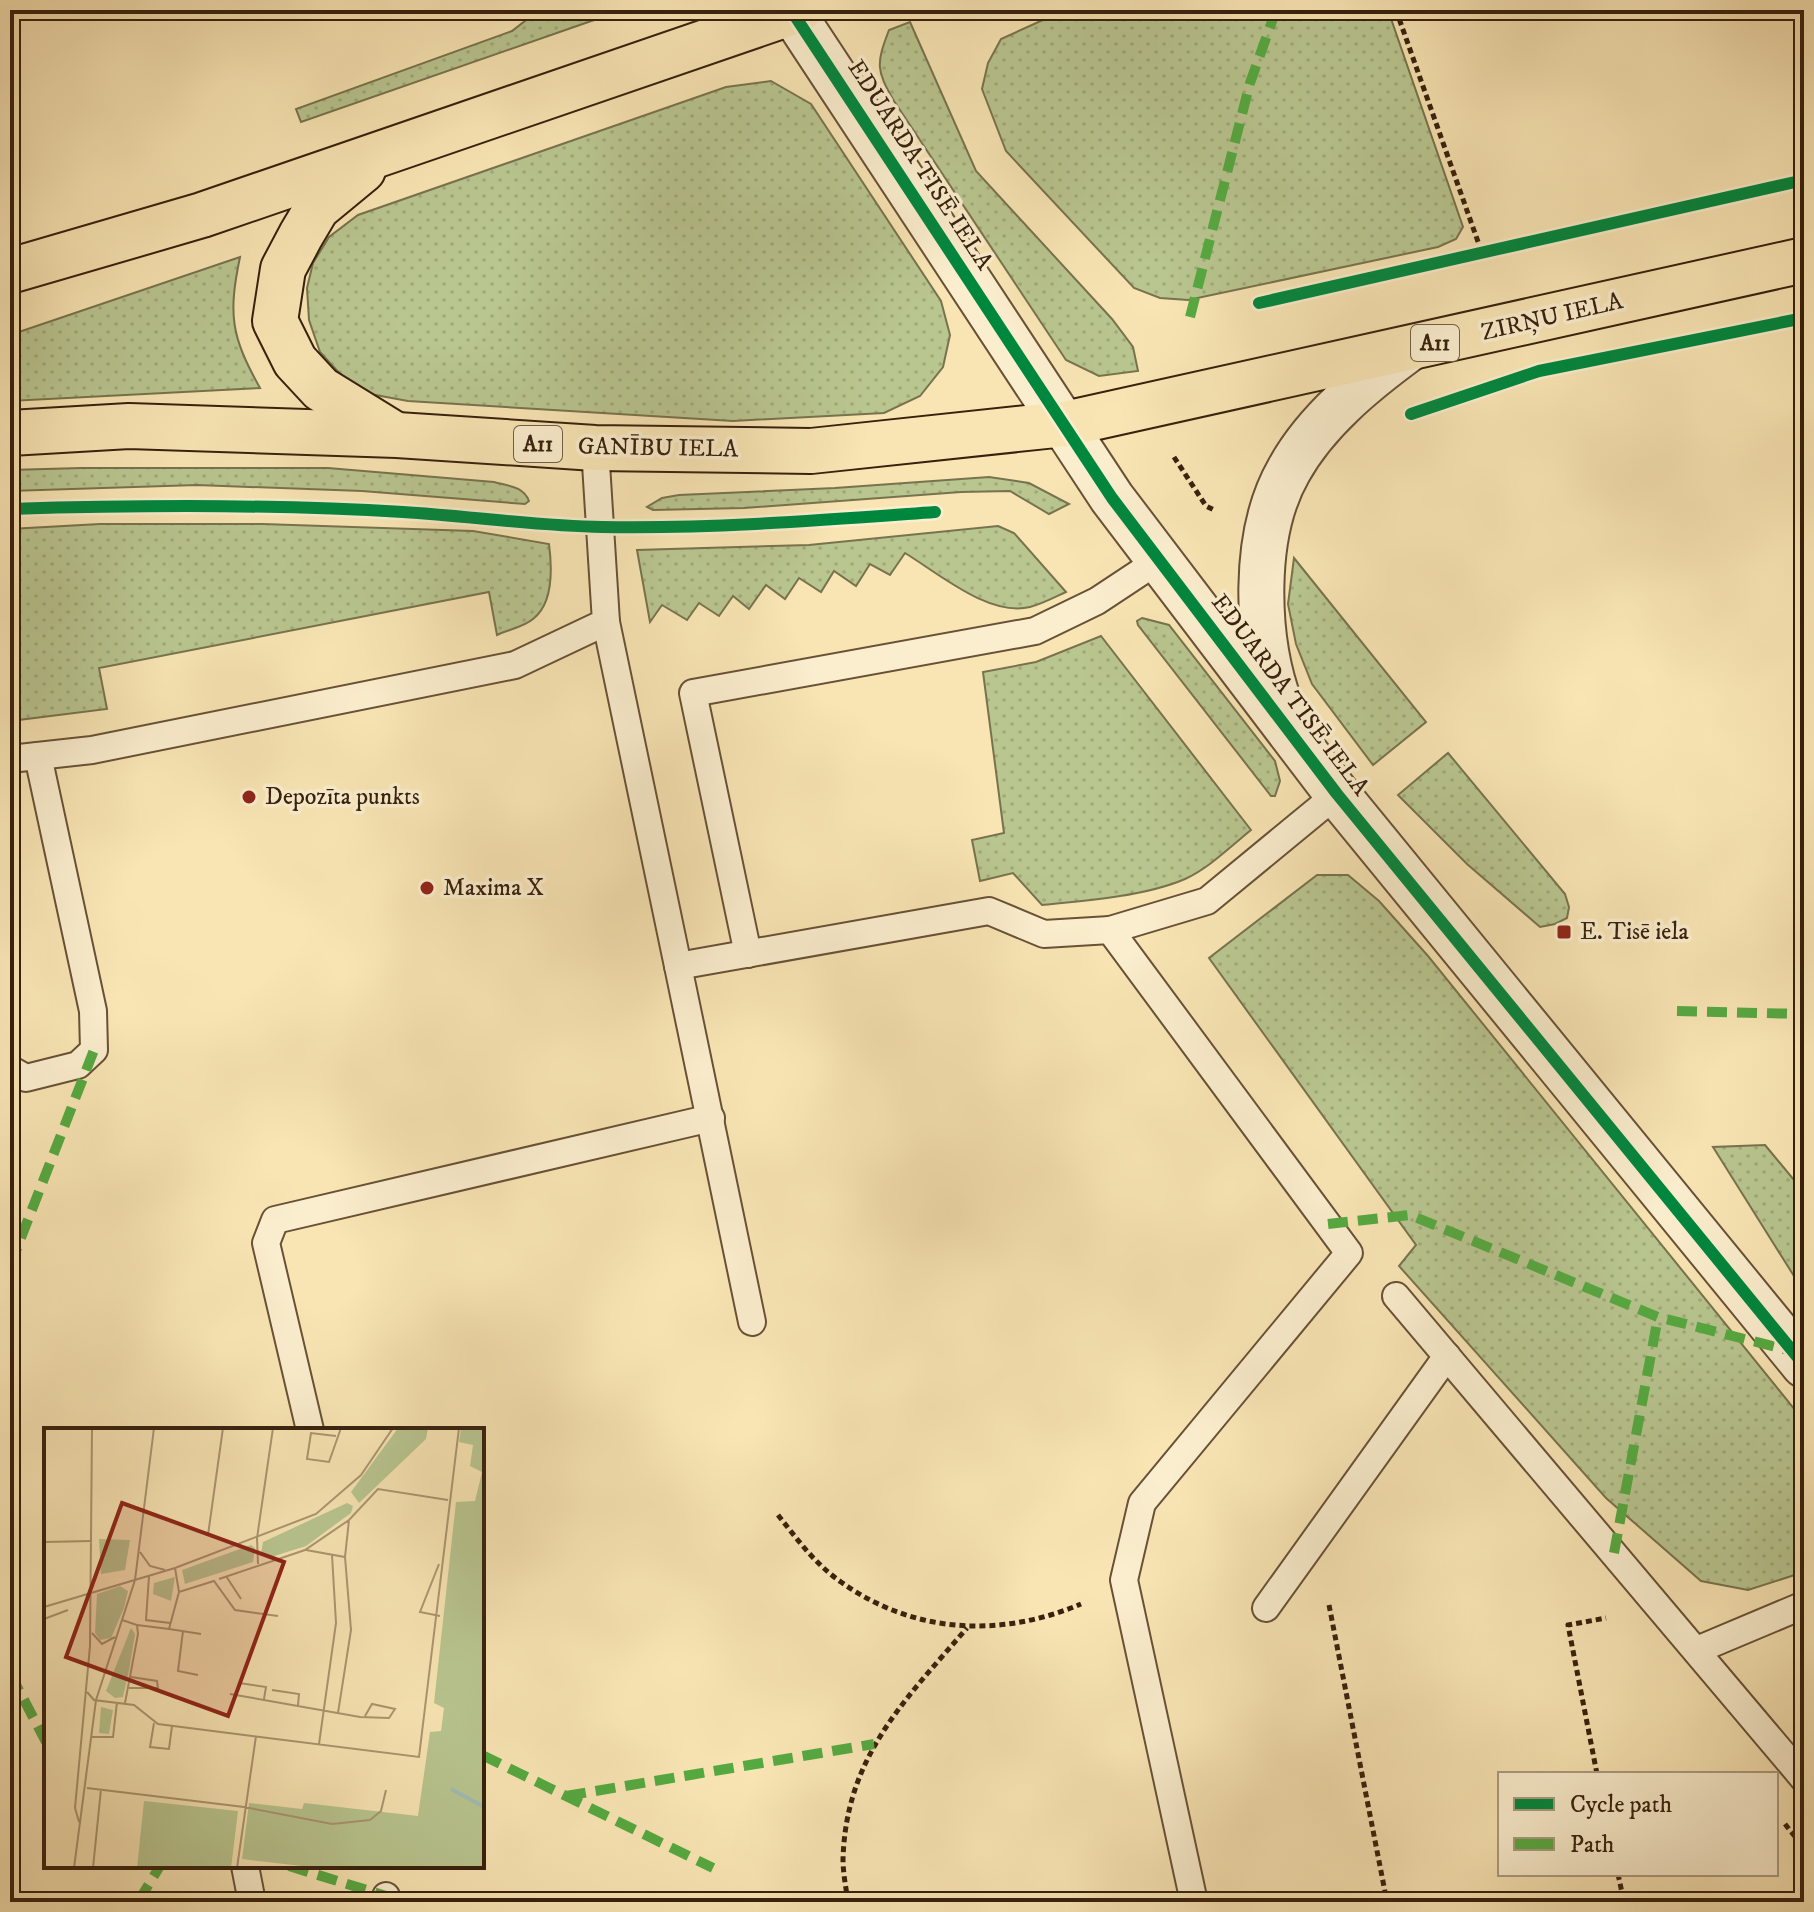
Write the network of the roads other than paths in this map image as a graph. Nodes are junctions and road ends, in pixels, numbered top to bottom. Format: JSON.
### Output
{"nodes":[{"id":1,"x":796,"y":11,"type":"edge"},
{"id":2,"x":386,"y":151,"type":"junction"},
{"id":3,"x":1804,"y":260,"type":"edge"},
{"id":4,"x":10,"y":271,"type":"edge"},
{"id":5,"x":1409,"y":349,"type":"junction"},
{"id":6,"x":1065,"y":424,"type":"junction"},
{"id":7,"x":10,"y":433,"type":"edge"},
{"id":8,"x":397,"y":435,"type":"junction"},
{"id":9,"x":595,"y":448,"type":"junction"},
{"id":10,"x":1159,"y":560,"type":"junction"},
{"id":11,"x":606,"y":622,"type":"junction"},
{"id":12,"x":1292,"y":735,"type":"junction"},
{"id":13,"x":38,"y":756,"type":"junction"},
{"id":14,"x":10,"y":759,"type":"edge"},
{"id":15,"x":1337,"y":794,"type":"junction"},
{"id":16,"x":1110,"y":930,"type":"junction"},
{"id":17,"x":748,"y":954,"type":"junction"},
{"id":18,"x":678,"y":966,"type":"junction"},
{"id":19,"x":10,"y":1069,"type":"edge"},
{"id":20,"x":711,"y":1118,"type":"junction"},
{"id":21,"x":1396,"y":1296,"type":"dead end"},
{"id":22,"x":752,"y":1322,"type":"dead end"},
{"id":23,"x":1447,"y":1356,"type":"junction"},
{"id":24,"x":1804,"y":1365,"type":"edge"},
{"id":25,"x":310,"y":1428,"type":"edge"},
{"id":26,"x":1804,"y":1605,"type":"edge"},
{"id":27,"x":1266,"y":1608,"type":"dead end"},
{"id":28,"x":1697,"y":1650,"type":"junction"},
{"id":29,"x":1804,"y":1779,"type":"edge"},
{"id":30,"x":245,"y":1868,"type":"edge"},
{"id":31,"x":252,"y":1902,"type":"edge"},
{"id":32,"x":1194,"y":1902,"type":"edge"}],
"edges":[{"from":1,"to":2,"type":"highway"},
{"from":1,"to":6,"type":"street","name":"EDUARDA TISĒ IELA"},
{"from":2,"to":4,"type":"highway"},
{"from":2,"to":8,"type":"highway"},
{"from":3,"to":5,"type":"highway","name":"ZIRŅU IELA","number":"A11"},
{"from":5,"to":6,"type":"highway","name":"ZIRŅU IELA","number":"A11"},
{"from":5,"to":12,"type":"street"},
{"from":6,"to":9,"type":"highway","name":"GANĪBU IELA","number":"A11"},
{"from":6,"to":10,"type":"street","name":"EDUARDA TISĒ IELA"},
{"from":7,"to":8,"type":"highway","name":"GANĪBU IELA","number":"A11"},
{"from":8,"to":9,"type":"highway","name":"GANĪBU IELA","number":"A11"},
{"from":9,"to":11,"type":"lane"},
{"from":10,"to":12,"type":"street","name":"EDUARDA TISĒ IELA"},
{"from":10,"to":17,"type":"lane"},
{"from":11,"to":13,"type":"lane"},
{"from":11,"to":18,"type":"lane"},
{"from":12,"to":15,"type":"street","name":"EDUARDA TISĒ IELA"},
{"from":13,"to":14,"type":"lane"},
{"from":13,"to":19,"type":"lane"},
{"from":15,"to":16,"type":"lane"},
{"from":15,"to":24,"type":"street","name":"EDUARDA TISĒ IELA"},
{"from":16,"to":17,"type":"lane"},
{"from":16,"to":32,"type":"lane"},
{"from":17,"to":18,"type":"lane"},
{"from":18,"to":20,"type":"lane"},
{"from":20,"to":22,"type":"lane"},
{"from":20,"to":25,"type":"lane"},
{"from":21,"to":23,"type":"lane"},
{"from":23,"to":27,"type":"lane"},
{"from":23,"to":28,"type":"lane"},
{"from":26,"to":28,"type":"lane"},
{"from":28,"to":29,"type":"lane"},
{"from":30,"to":31,"type":"lane"}]}
